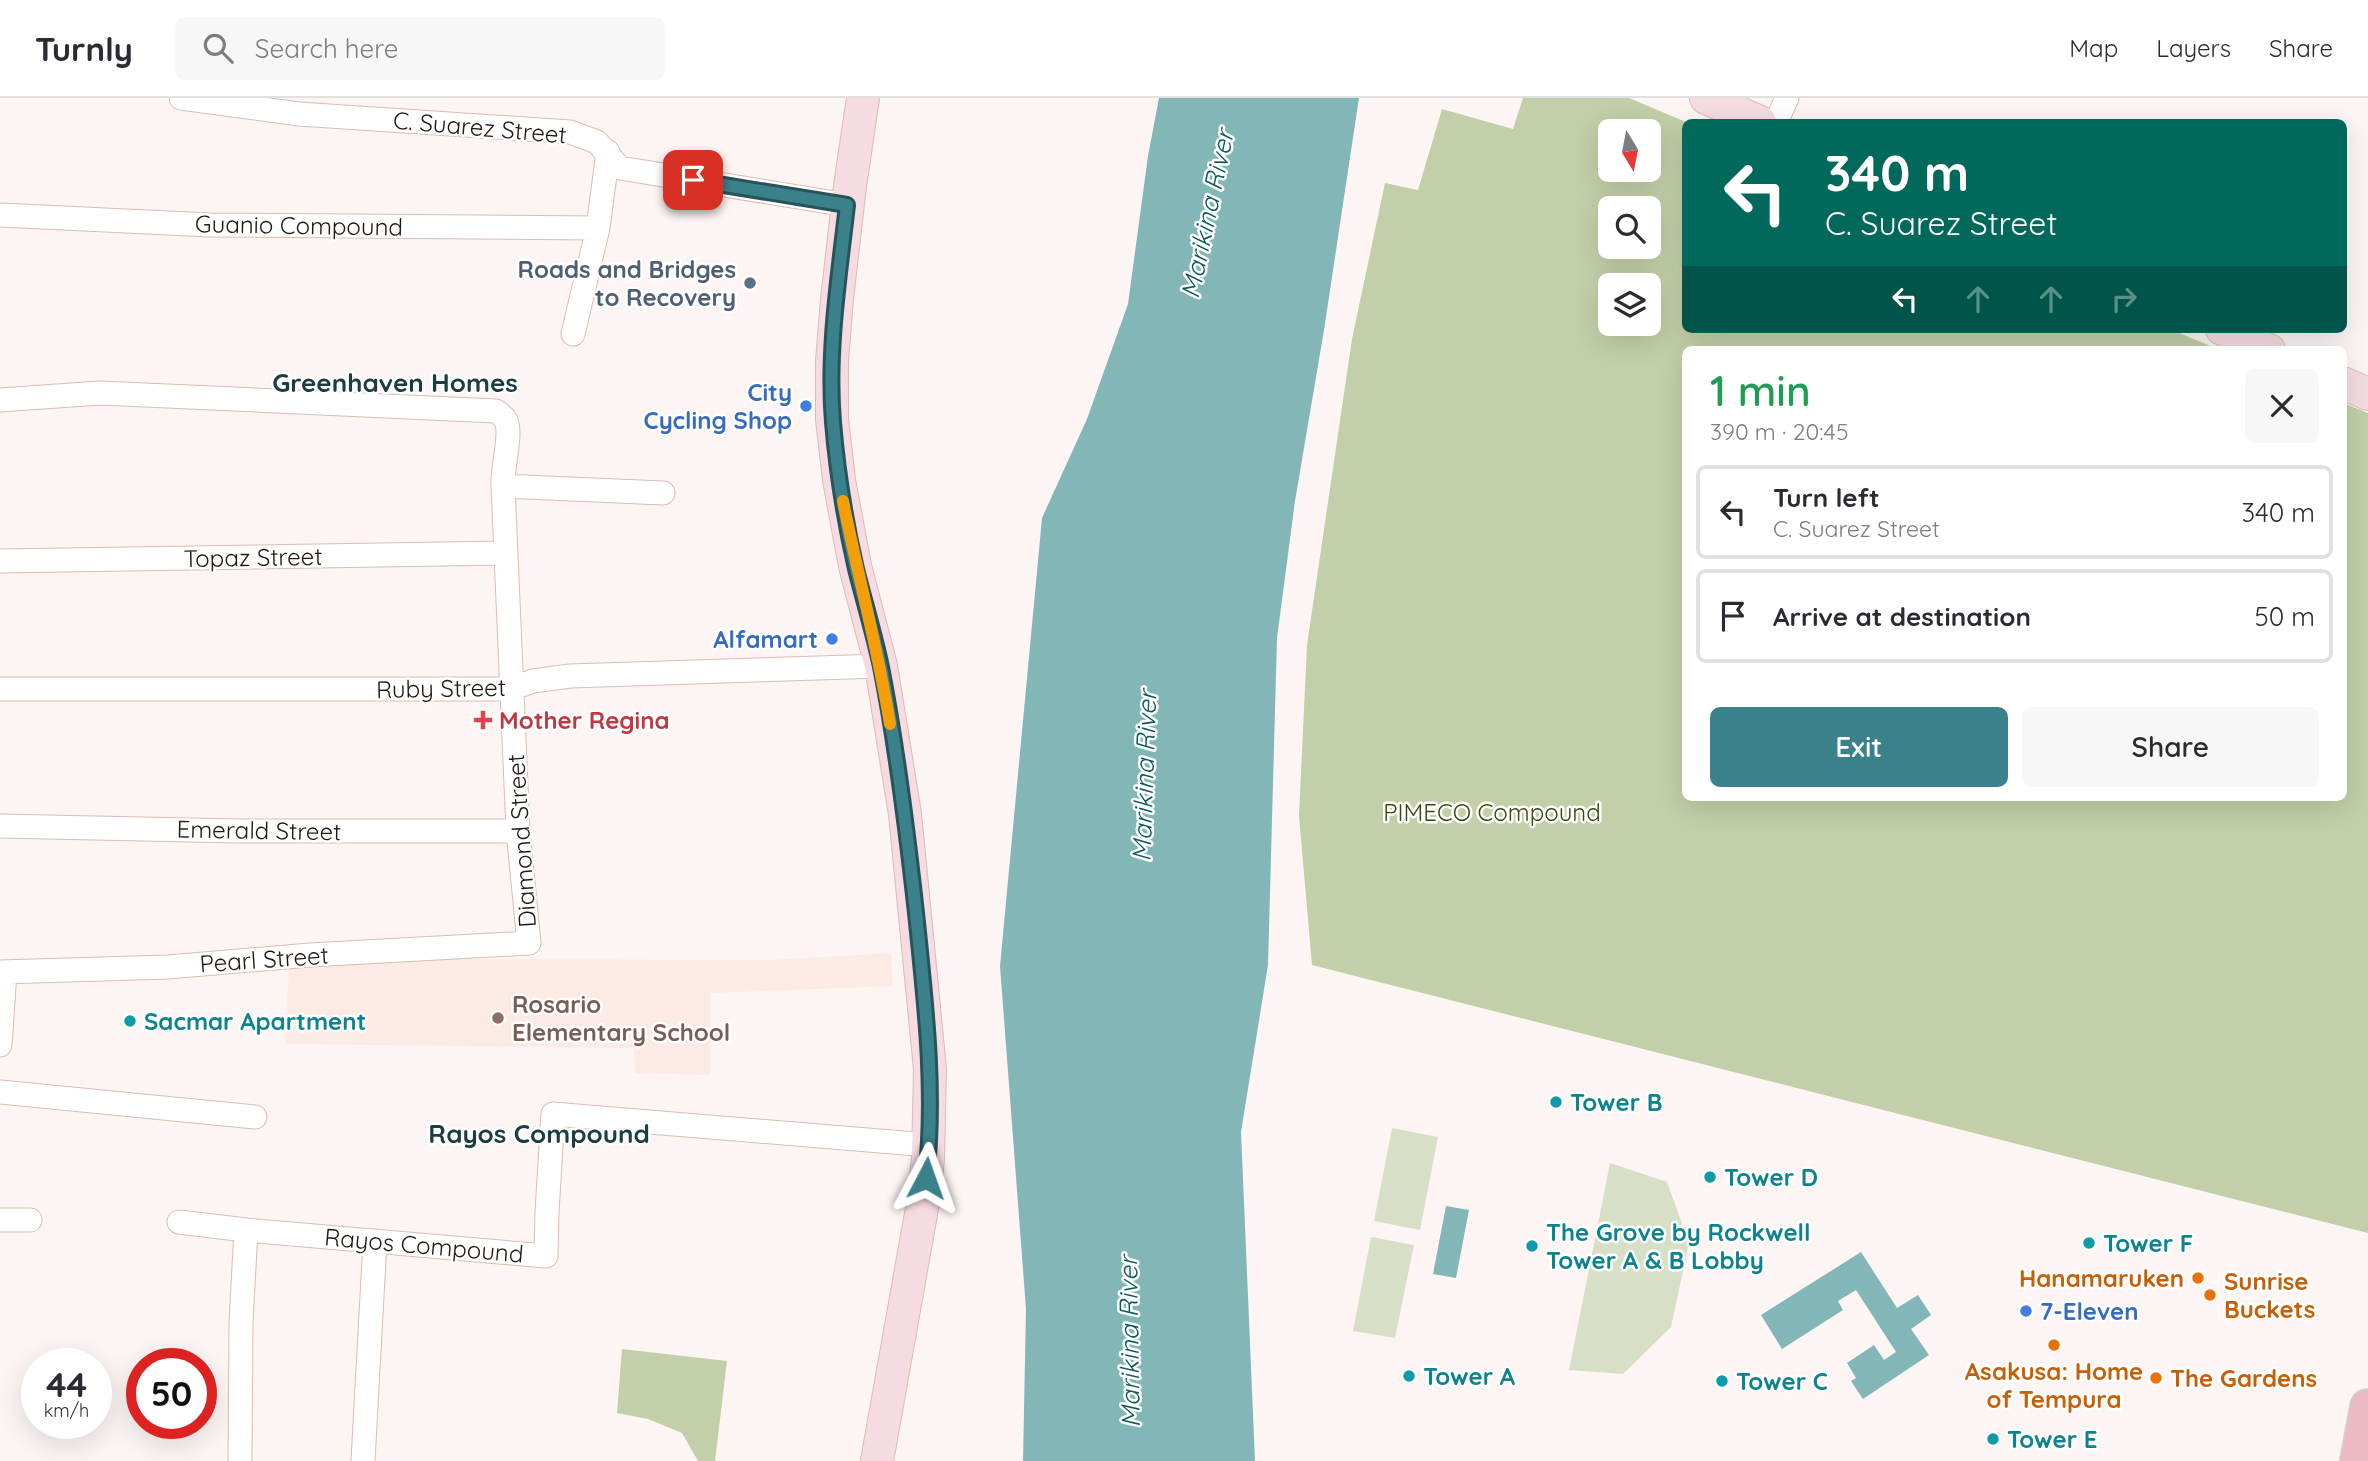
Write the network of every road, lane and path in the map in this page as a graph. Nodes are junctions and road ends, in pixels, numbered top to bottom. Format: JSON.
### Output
{"nodes":[{"id":1,"x":181,"y":98,"type":"edge"},
{"id":2,"x":863,"y":98,"type":"edge"},
{"id":3,"x":1706,"y":98,"type":"edge"},
{"id":4,"x":1787,"y":98,"type":"edge"},
{"id":5,"x":1753,"y":119,"type":"edge"},
{"id":6,"x":1777,"y":119,"type":"edge"},
{"id":7,"x":608,"y":152,"type":"junction"},
{"id":8,"x":847,"y":205,"type":"junction"},
{"id":9,"x":0,"y":215,"type":"edge"},
{"id":10,"x":598,"y":228,"type":"junction"},
{"id":11,"x":2230,"y":333,"type":"edge"},
{"id":12,"x":573,"y":334,"type":"dead end"},
{"id":13,"x":2260,"y":346,"type":"edge"},
{"id":14,"x":2347,"y":385,"type":"edge"},
{"id":15,"x":2368,"y":394,"type":"edge"},
{"id":16,"x":0,"y":400,"type":"edge"},
{"id":17,"x":503,"y":486,"type":"junction"},
{"id":18,"x":663,"y":493,"type":"dead end"},
{"id":19,"x":506,"y":553,"type":"junction"},
{"id":20,"x":0,"y":561,"type":"edge"},
{"id":21,"x":881,"y":666,"type":"junction"},
{"id":22,"x":0,"y":689,"type":"edge"},
{"id":23,"x":511,"y":689,"type":"junction"},
{"id":24,"x":0,"y":825,"type":"edge"},
{"id":25,"x":518,"y":831,"type":"junction"},
{"id":26,"x":529,"y":943,"type":"joint"},
{"id":27,"x":3,"y":972,"type":"edge"},
{"id":28,"x":0,"y":1045,"type":"edge"},
{"id":29,"x":0,"y":1092,"type":"edge"},
{"id":30,"x":255,"y":1117,"type":"dead end"},
{"id":31,"x":928,"y":1144,"type":"junction"},
{"id":32,"x":0,"y":1220,"type":"edge"},
{"id":33,"x":30,"y":1220,"type":"dead end"},
{"id":34,"x":179,"y":1222,"type":"dead end"},
{"id":35,"x":246,"y":1230,"type":"junction"},
{"id":36,"x":375,"y":1241,"type":"junction"},
{"id":37,"x":2368,"y":1407,"type":"edge"},
{"id":38,"x":240,"y":1461,"type":"edge"},
{"id":39,"x":363,"y":1461,"type":"edge"},
{"id":40,"x":877,"y":1461,"type":"edge"},
{"id":41,"x":2358,"y":1461,"type":"edge"}],
"edges":[{"from":1,"to":7,"type":"street","name":"C. Suarez Street"},
{"from":2,"to":8,"type":"main road"},
{"from":3,"to":5,"type":"main road"},
{"from":4,"to":6,"type":"street"},
{"from":7,"to":8,"type":"street","name":"C. Suarez Street"},
{"from":7,"to":10,"type":"street"},
{"from":8,"to":21,"type":"main road"},
{"from":9,"to":10,"type":"street","name":"Guanio Compound"},
{"from":10,"to":12,"type":"street"},
{"from":11,"to":13,"type":"main road"},
{"from":14,"to":15,"type":"main road"},
{"from":16,"to":17,"type":"street","name":"Diamond Street"},
{"from":17,"to":18,"type":"street"},
{"from":17,"to":19,"type":"street","name":"Diamond Street"},
{"from":19,"to":20,"type":"street","name":"Topaz Street"},
{"from":19,"to":23,"type":"street","name":"Diamond Street"},
{"from":21,"to":23,"type":"street","name":"Ruby Street"},
{"from":21,"to":31,"type":"main road"},
{"from":22,"to":23,"type":"street","name":"Ruby Street"},
{"from":23,"to":25,"type":"street","name":"Diamond Street"},
{"from":24,"to":25,"type":"street","name":"Emerald Street"},
{"from":25,"to":26,"type":"street","name":"Diamond Street"},
{"from":26,"to":27,"type":"street","name":"Pearl Street"},
{"from":27,"to":28,"type":"street"},
{"from":29,"to":30,"type":"street"},
{"from":31,"to":36,"type":"street","name":"Rayos Compound"},
{"from":31,"to":40,"type":"main road"},
{"from":32,"to":33,"type":"street"},
{"from":34,"to":35,"type":"street","name":"Rayos Compound"},
{"from":35,"to":36,"type":"street","name":"Rayos Compound"},
{"from":35,"to":38,"type":"street"},
{"from":36,"to":39,"type":"street"},
{"from":37,"to":41,"type":"main road"}]}
